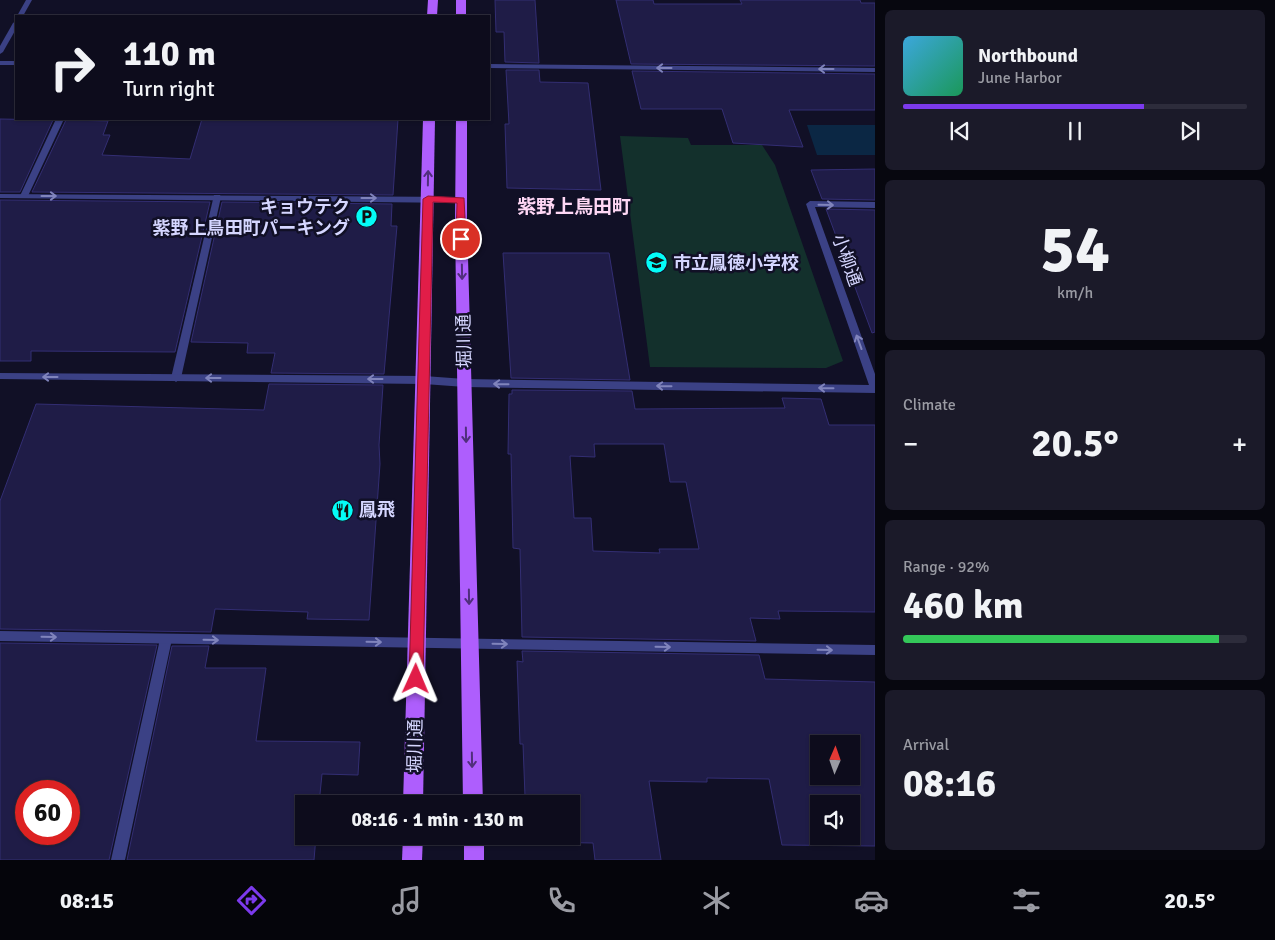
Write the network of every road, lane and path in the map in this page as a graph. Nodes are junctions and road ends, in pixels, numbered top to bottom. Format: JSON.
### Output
{"nodes":[{"id":1,"x":29,"y":0,"type":"edge"},
{"id":2,"x":433,"y":0,"type":"edge"},
{"id":3,"x":461,"y":0,"type":"edge"},
{"id":4,"x":21,"y":15,"type":"edge"},
{"id":5,"x":432,"y":15,"type":"edge"},
{"id":6,"x":461,"y":15,"type":"edge"},
{"id":7,"x":15,"y":25,"type":"edge"},
{"id":8,"x":0,"y":52,"type":"edge"},
{"id":9,"x":0,"y":63,"type":"edge"},
{"id":10,"x":15,"y":63,"type":"edge"},
{"id":11,"x":490,"y":66,"type":"edge"},
{"id":12,"x":875,"y":70,"type":"edge"},
{"id":13,"x":60,"y":120,"type":"edge"},
{"id":14,"x":429,"y":120,"type":"edge"},
{"id":15,"x":461,"y":120,"type":"edge"},
{"id":16,"x":0,"y":196,"type":"edge"},
{"id":17,"x":24,"y":196,"type":"junction"},
{"id":18,"x":218,"y":198,"type":"junction"},
{"id":19,"x":428,"y":199,"type":"junction"},
{"id":20,"x":461,"y":200,"type":"junction"},
{"id":21,"x":875,"y":205,"type":"edge"},
{"id":22,"x":0,"y":376,"type":"edge"},
{"id":23,"x":176,"y":378,"type":"junction"},
{"id":24,"x":424,"y":380,"type":"junction"},
{"id":25,"x":465,"y":384,"type":"junction"},
{"id":26,"x":875,"y":388,"type":"edge"},
{"id":27,"x":0,"y":636,"type":"edge"},
{"id":28,"x":166,"y":639,"type":"junction"},
{"id":29,"x":417,"y":643,"type":"junction"},
{"id":30,"x":470,"y":643,"type":"junction"},
{"id":31,"x":875,"y":650,"type":"edge"},
{"id":32,"x":414,"y":795,"type":"edge"},
{"id":33,"x":473,"y":795,"type":"edge"},
{"id":34,"x":413,"y":845,"type":"edge"},
{"id":35,"x":474,"y":845,"type":"edge"},
{"id":36,"x":118,"y":860,"type":"edge"},
{"id":37,"x":412,"y":860,"type":"edge"},
{"id":38,"x":474,"y":860,"type":"edge"}],
"edges":[{"from":1,"to":4,"type":"street"},
{"from":2,"to":5,"type":"main road"},
{"from":3,"to":6,"type":"main road"},
{"from":7,"to":8,"type":"street"},
{"from":9,"to":10,"type":"street"},
{"from":12,"to":11,"type":"street","one_way":true},
{"from":13,"to":17,"type":"street"},
{"from":19,"to":14,"type":"main road","name":"堀川通","one_way":true},
{"from":15,"to":20,"type":"main road","name":"堀川通"},
{"from":16,"to":17,"type":"street"},
{"from":17,"to":18,"type":"street","one_way":true},
{"from":18,"to":19,"type":"street","one_way":true},
{"from":18,"to":23,"type":"street"},
{"from":19,"to":20,"type":"street"},
{"from":19,"to":24,"type":"main road","name":"堀川通"},
{"from":20,"to":25,"type":"main road","name":"堀川通","one_way":true},
{"from":26,"to":21,"type":"street","name":"小柳通","one_way":true},
{"from":23,"to":22,"type":"street","one_way":true},
{"from":24,"to":23,"type":"street","one_way":true},
{"from":24,"to":25,"type":"street"},
{"from":24,"to":29,"type":"main road","name":"堀川通"},
{"from":26,"to":25,"type":"street","one_way":true},
{"from":25,"to":30,"type":"main road","name":"堀川通","one_way":true},
{"from":27,"to":28,"type":"street","one_way":true},
{"from":28,"to":29,"type":"street","one_way":true},
{"from":28,"to":36,"type":"street"},
{"from":29,"to":30,"type":"street"},
{"from":29,"to":32,"type":"main road","name":"堀川通"},
{"from":30,"to":31,"type":"street","one_way":true},
{"from":30,"to":33,"type":"main road","name":"堀川通","one_way":true},
{"from":34,"to":37,"type":"main road"},
{"from":35,"to":38,"type":"main road"}]}
